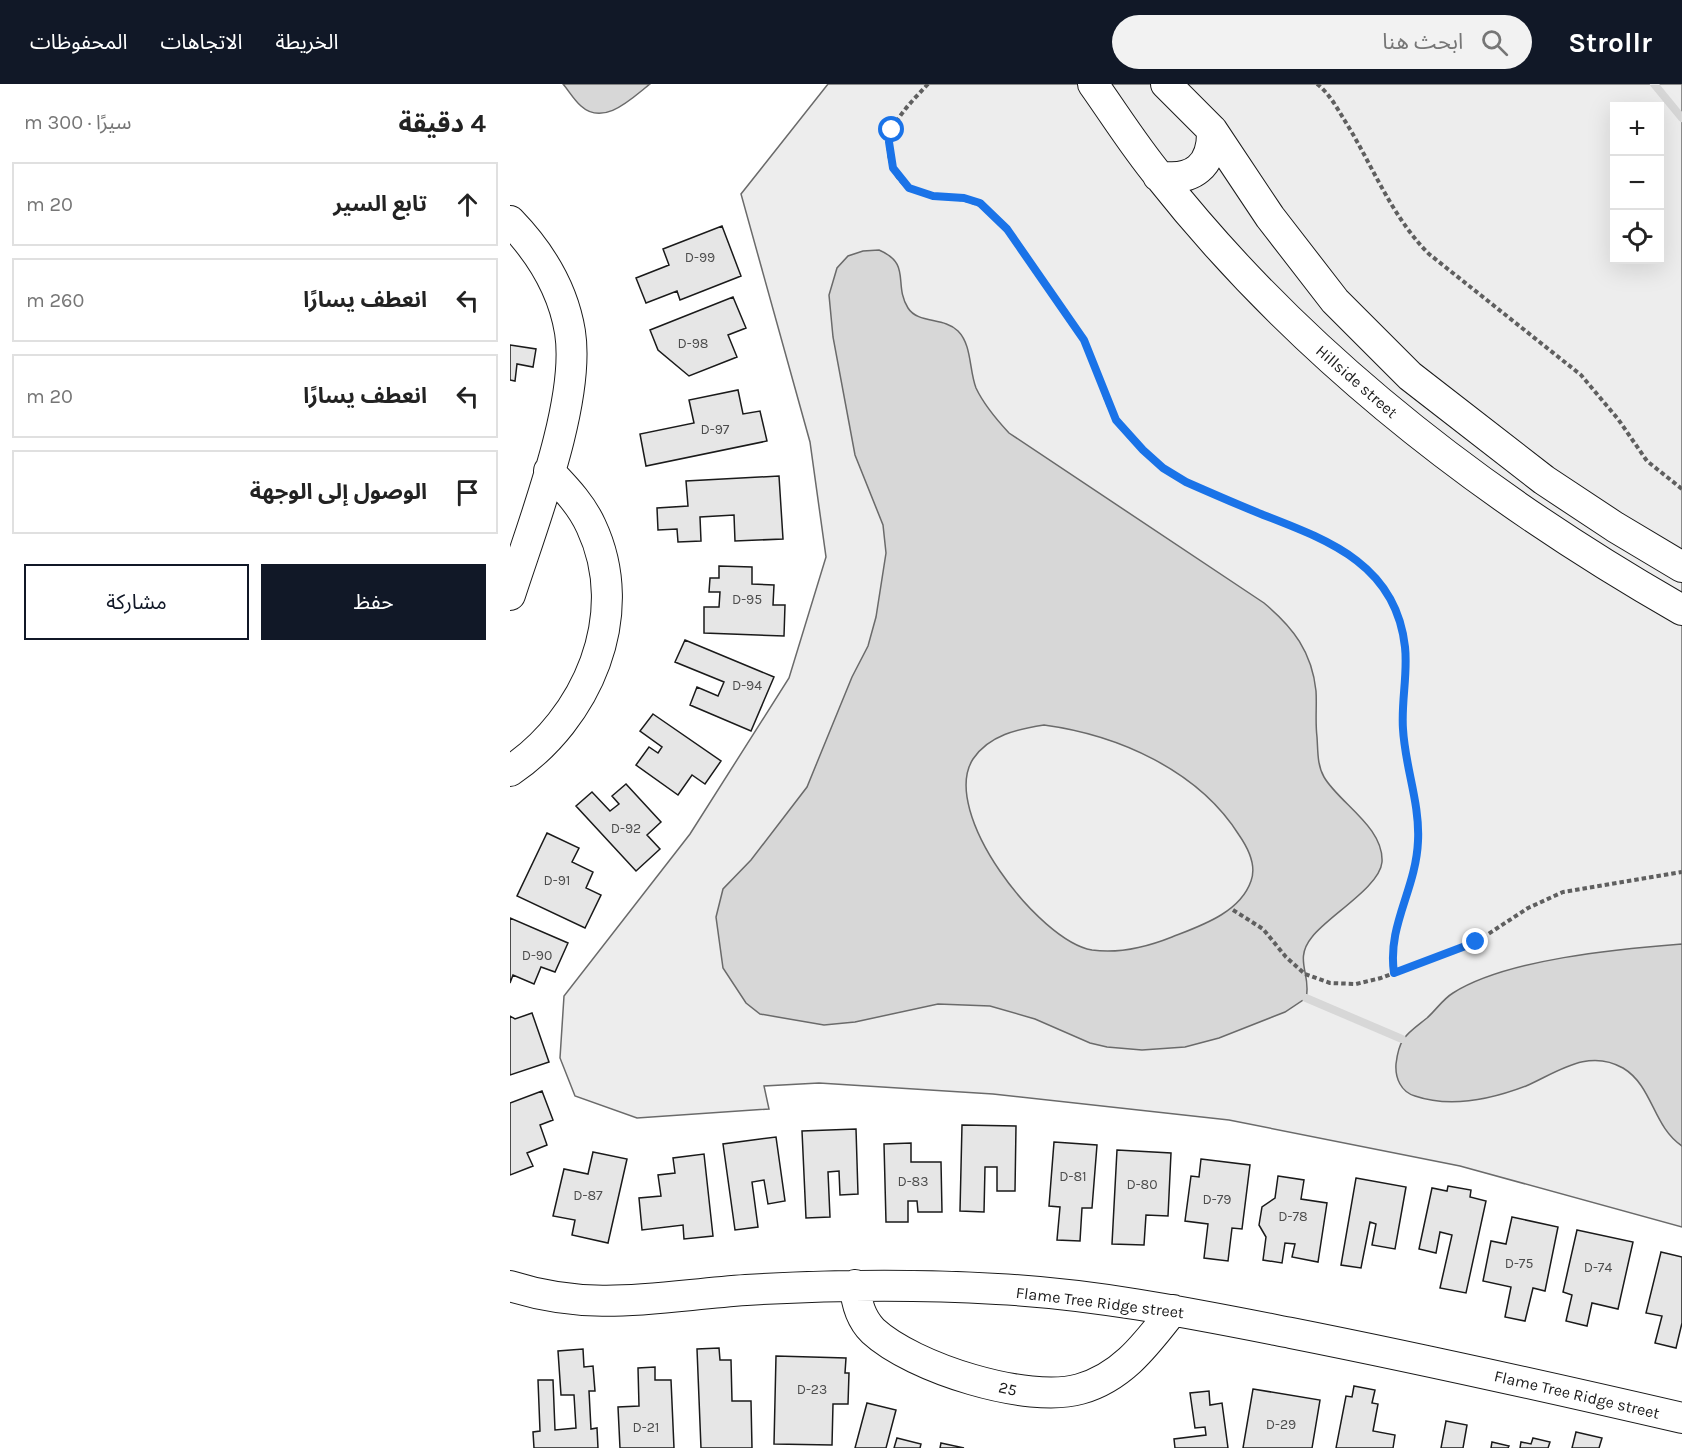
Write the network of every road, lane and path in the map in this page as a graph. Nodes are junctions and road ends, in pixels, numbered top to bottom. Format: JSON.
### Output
{"nodes":[{"id":1,"x":928,"y":84,"type":"edge"},
{"id":2,"x":1093,"y":84,"type":"edge"},
{"id":3,"x":1166,"y":84,"type":"edge"},
{"id":4,"x":1317,"y":84,"type":"edge"},
{"id":5,"x":1212,"y":130,"type":"junction"},
{"id":6,"x":1158,"y":176,"type":"junction"},
{"id":7,"x":510,"y":221,"type":"edge"},
{"id":8,"x":549,"y":471,"type":"junction"},
{"id":9,"x":1682,"y":489,"type":"edge"},
{"id":10,"x":1682,"y":567,"type":"edge"},
{"id":11,"x":510,"y":595,"type":"edge"},
{"id":12,"x":1682,"y":610,"type":"edge"},
{"id":13,"x":510,"y":771,"type":"edge"},
{"id":14,"x":1682,"y":872,"type":"edge"},
{"id":15,"x":1233,"y":910,"type":"dead end"},
{"id":16,"x":1394,"y":973,"type":"junction"},
{"id":17,"x":855,"y":1285,"type":"junction"},
{"id":18,"x":510,"y":1286,"type":"edge"},
{"id":19,"x":1173,"y":1310,"type":"junction"},
{"id":20,"x":1682,"y":1418,"type":"edge"}],
"edges":[{"from":1,"to":16,"type":"path"},
{"from":2,"to":6,"type":"street","name":"Hillside street"},
{"from":3,"to":5,"type":"street"},
{"from":4,"to":9,"type":"path"},
{"from":5,"to":6,"type":"street"},
{"from":5,"to":10,"type":"street"},
{"from":6,"to":12,"type":"street","name":"Hillside street"},
{"from":7,"to":8,"type":"street"},
{"from":8,"to":11,"type":"street"},
{"from":8,"to":13,"type":"street"},
{"from":14,"to":16,"type":"path"},
{"from":15,"to":16,"type":"path"},
{"from":17,"to":18,"type":"street","name":"Flame Tree Ridge street"},
{"from":17,"to":19,"type":"street","name":"Flame Tree Ridge street"},
{"from":17,"to":19,"type":"street","name":"25"},
{"from":19,"to":20,"type":"street","name":"Flame Tree Ridge street"}]}
